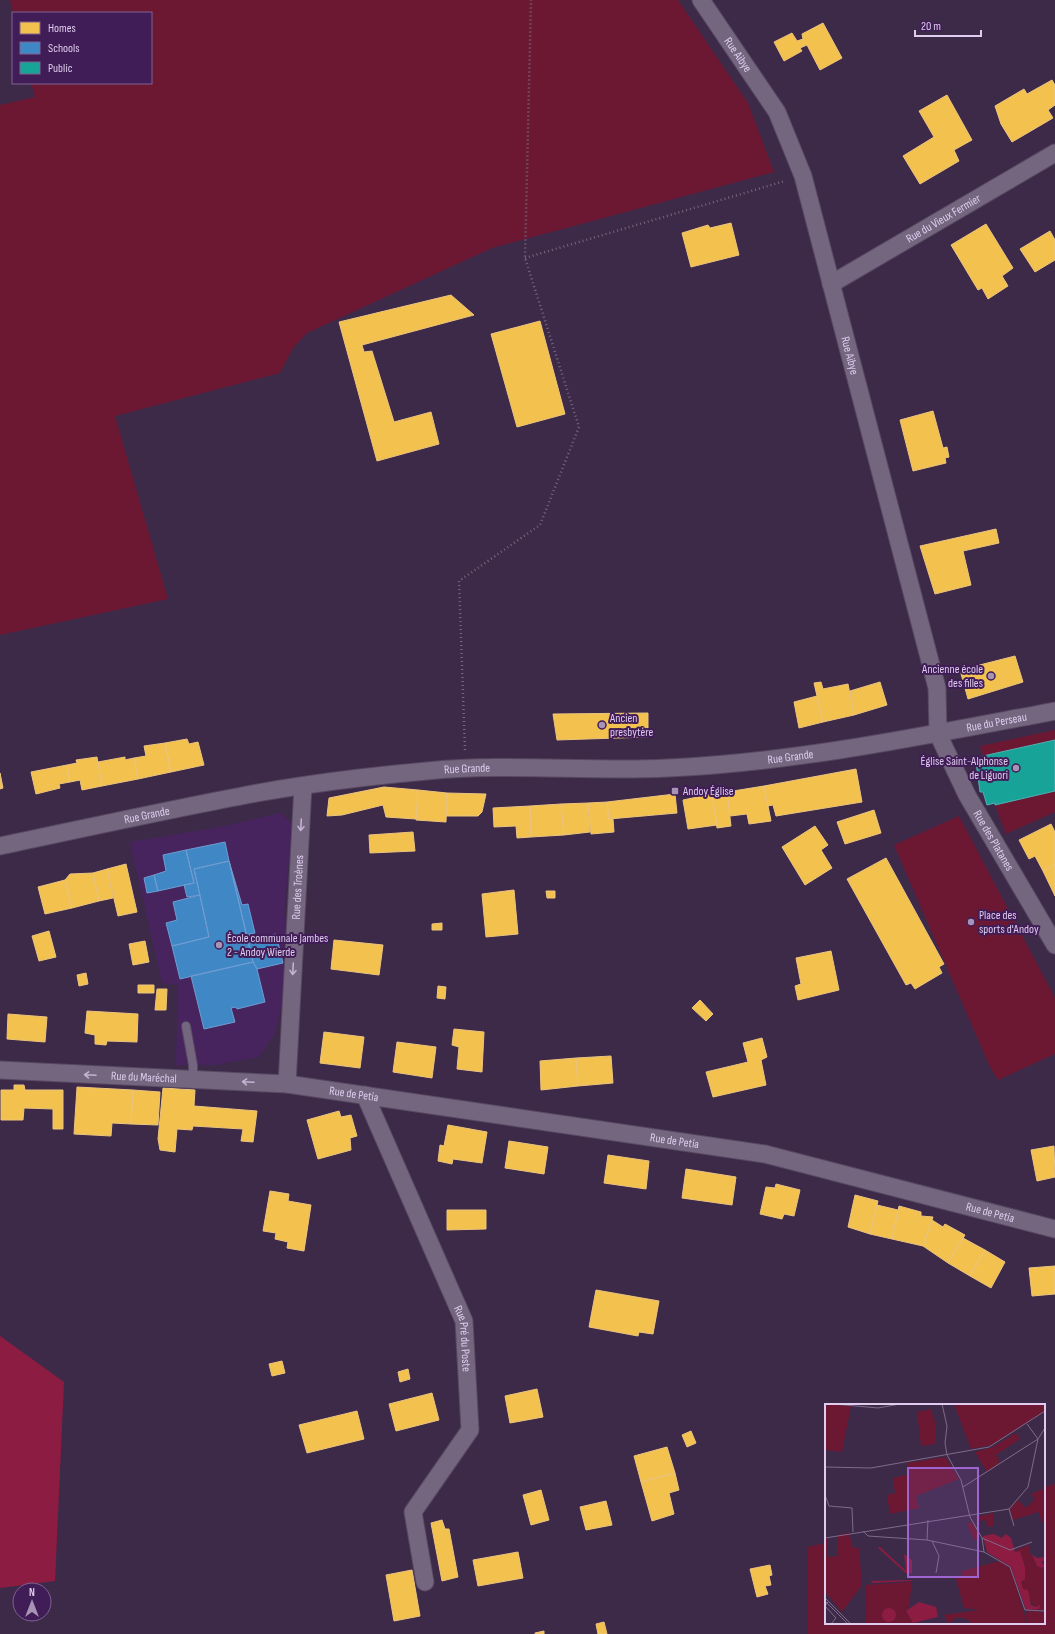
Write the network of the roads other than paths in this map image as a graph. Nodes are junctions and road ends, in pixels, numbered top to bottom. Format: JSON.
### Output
{"nodes":[{"id":1,"x":701,"y":0,"type":"edge"},
{"id":2,"x":1055,"y":152,"type":"edge"},
{"id":3,"x":830,"y":284,"type":"junction"},
{"id":4,"x":1055,"y":712,"type":"edge"},
{"id":5,"x":938,"y":734,"type":"junction"},
{"id":6,"x":303,"y":786,"type":"junction"},
{"id":7,"x":0,"y":846,"type":"edge"},
{"id":8,"x":1055,"y":945,"type":"edge"},
{"id":9,"x":186,"y":1026,"type":"dead end"},
{"id":10,"x":0,"y":1070,"type":"edge"},
{"id":11,"x":193,"y":1079,"type":"junction"},
{"id":12,"x":287,"y":1084,"type":"junction"},
{"id":13,"x":366,"y":1095,"type":"junction"},
{"id":14,"x":1055,"y":1228,"type":"edge"},
{"id":15,"x":425,"y":1582,"type":"dead end"}],
"edges":[{"from":1,"to":3,"type":"street","name":"Rue Aibye"},
{"from":2,"to":3,"type":"street","name":"Rue du Vieux Fermier"},
{"from":3,"to":5,"type":"street","name":"Rue Aibye"},
{"from":4,"to":5,"type":"street","name":"Rue du Perseau"},
{"from":5,"to":6,"type":"street","name":"Rue Grande"},
{"from":5,"to":8,"type":"street","name":"Rue des Platanes"},
{"from":6,"to":7,"type":"street","name":"Rue Grande"},
{"from":6,"to":12,"type":"street","name":"Rue des Troènes","one_way":true},
{"from":9,"to":11,"type":"lane"},
{"from":11,"to":10,"type":"street","name":"Rue du Maréchal","one_way":true},
{"from":12,"to":11,"type":"street","name":"Rue du Maréchal","one_way":true},
{"from":12,"to":13,"type":"street","name":"Rue de Petia"},
{"from":13,"to":14,"type":"street","name":"Rue de Petia"},
{"from":13,"to":15,"type":"street","name":"Rue Pré du Poste"}]}
